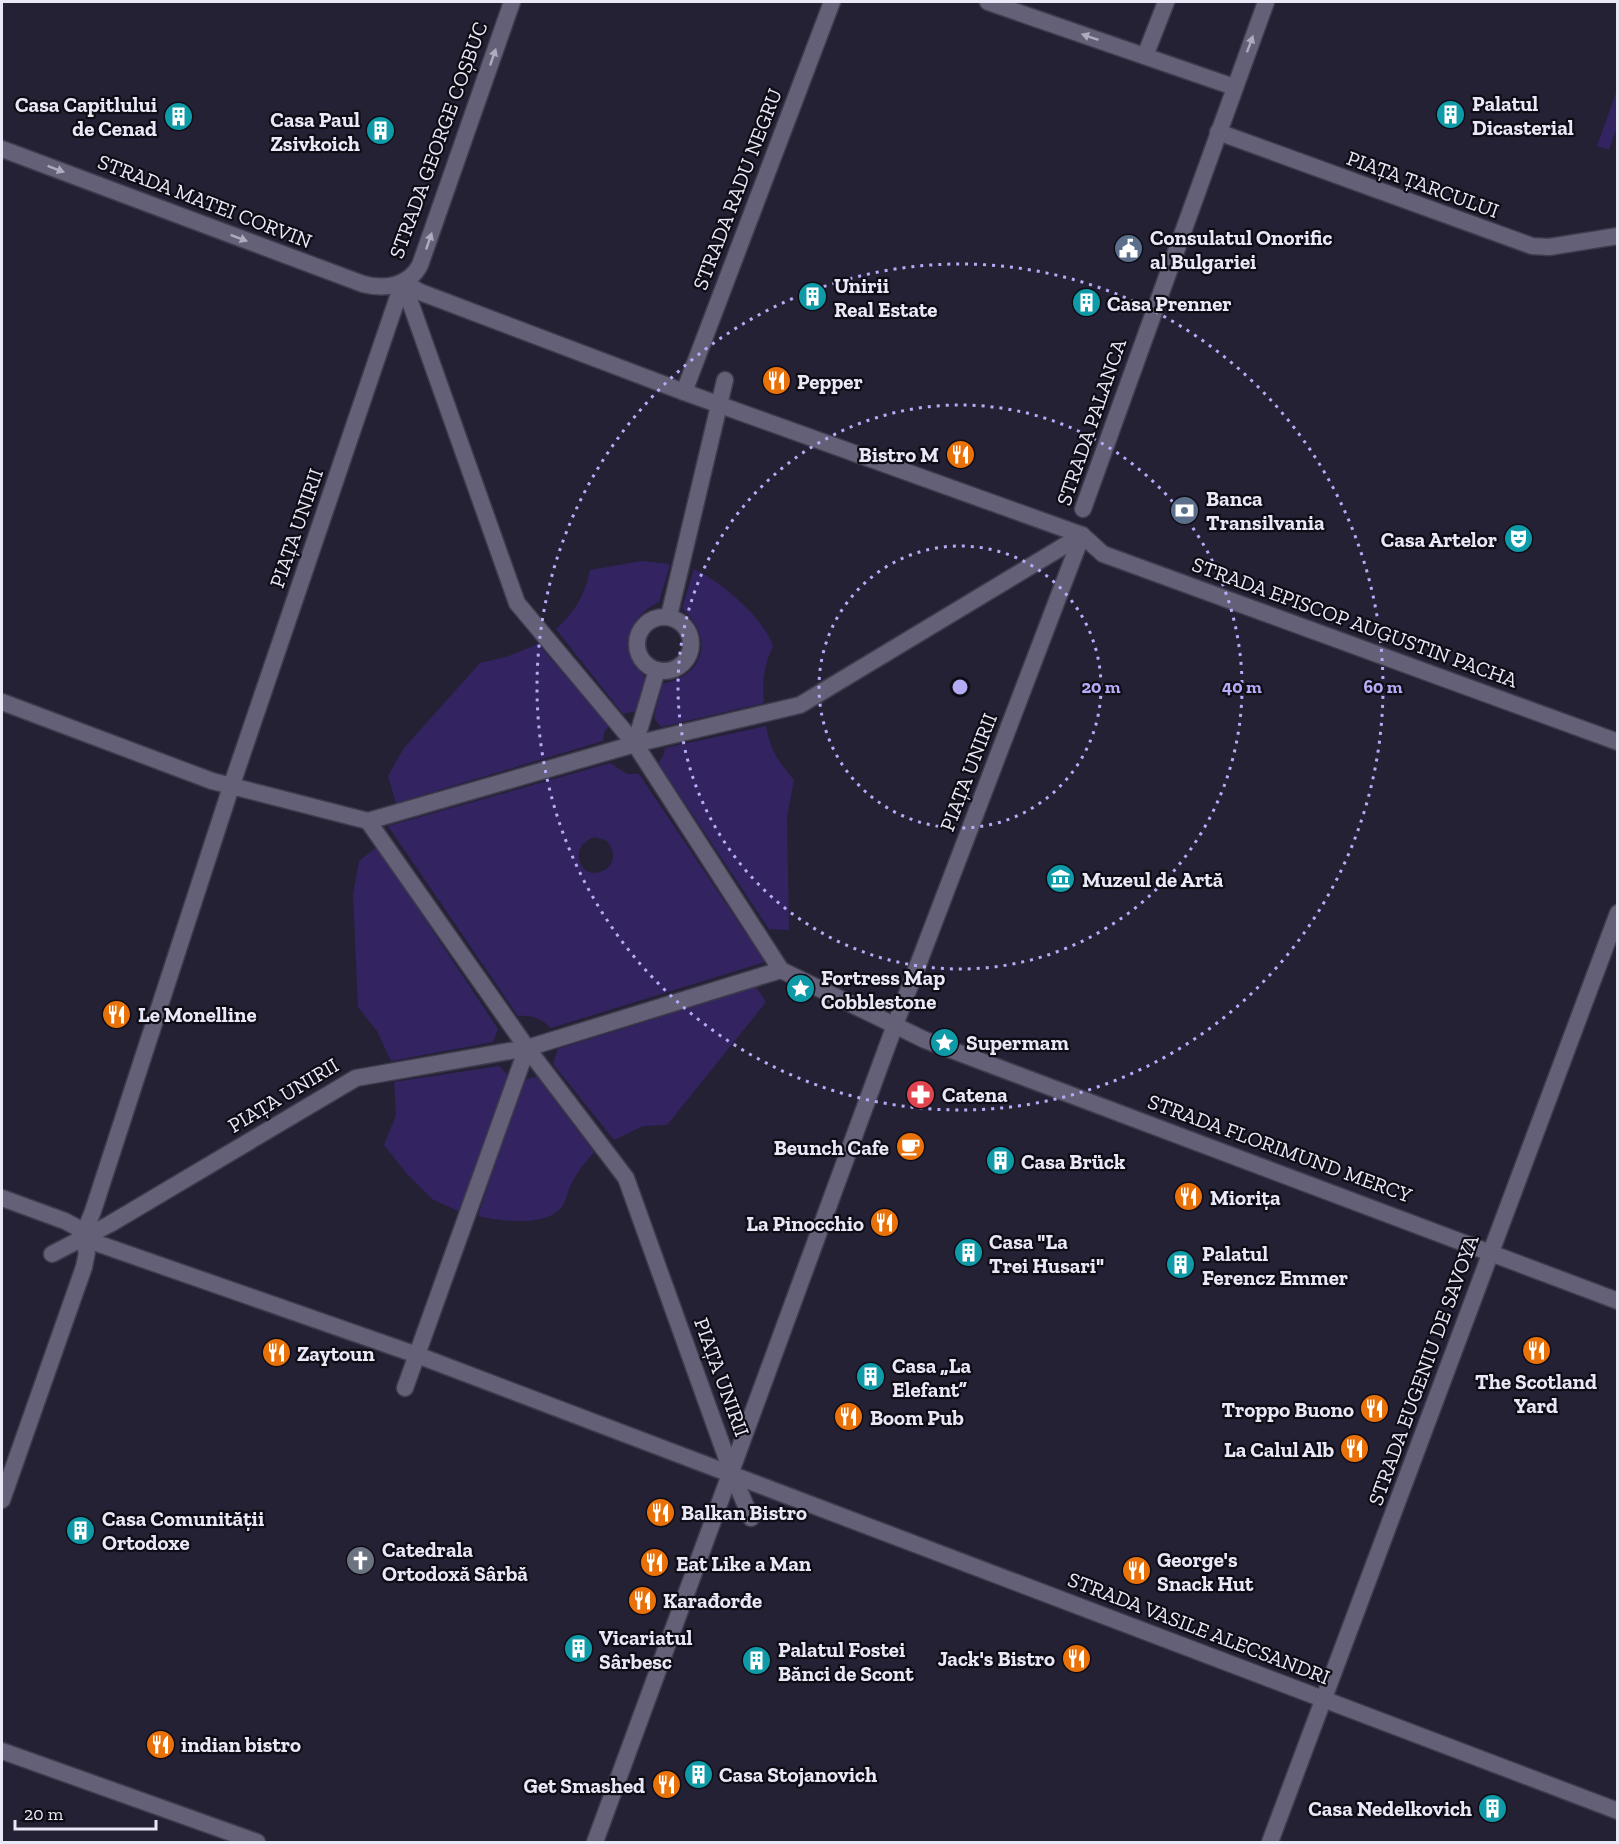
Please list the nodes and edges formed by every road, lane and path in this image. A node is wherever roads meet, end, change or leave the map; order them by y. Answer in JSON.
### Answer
{"nodes":[{"id":1,"x":512,"y":2,"type":"edge"},
{"id":2,"x":832,"y":2,"type":"edge"},
{"id":3,"x":988,"y":2,"type":"edge"},
{"id":4,"x":1166,"y":2,"type":"edge"},
{"id":5,"x":1266,"y":2,"type":"edge"},
{"id":6,"x":1145,"y":56,"type":"junction"},
{"id":7,"x":1234,"y":87,"type":"junction"},
{"id":8,"x":1218,"y":132,"type":"junction"},
{"id":9,"x":2,"y":149,"type":"edge"},
{"id":10,"x":1617,"y":236,"type":"edge"},
{"id":11,"x":399,"y":284,"type":"junction"},
{"id":12,"x":725,"y":380,"type":"dead end"},
{"id":13,"x":684,"y":393,"type":"junction"},
{"id":14,"x":719,"y":405,"type":"junction"},
{"id":15,"x":1082,"y":535,"type":"junction"},
{"id":16,"x":669,"y":616,"type":"junction"},
{"id":17,"x":657,"y":670,"type":"junction"},
{"id":18,"x":2,"y":702,"type":"edge"},
{"id":19,"x":1617,"y":742,"type":"edge"},
{"id":20,"x":635,"y":744,"type":"junction"},
{"id":21,"x":231,"y":787,"type":"junction"},
{"id":22,"x":368,"y":821,"type":"junction"},
{"id":23,"x":1617,"y":913,"type":"edge"},
{"id":24,"x":781,"y":970,"type":"junction"},
{"id":25,"x":895,"y":1025,"type":"junction"},
{"id":26,"x":527,"y":1048,"type":"junction"},
{"id":27,"x":2,"y":1198,"type":"edge"},
{"id":28,"x":82,"y":1238,"type":"junction"},
{"id":29,"x":1491,"y":1253,"type":"junction"},
{"id":30,"x":52,"y":1254,"type":"dead end"},
{"id":31,"x":1617,"y":1301,"type":"edge"},
{"id":32,"x":417,"y":1354,"type":"junction"},
{"id":33,"x":405,"y":1388,"type":"dead end"},
{"id":34,"x":732,"y":1473,"type":"junction"},
{"id":35,"x":764,"y":1485,"type":"joint"},
{"id":36,"x":2,"y":1500,"type":"edge"},
{"id":37,"x":751,"y":1518,"type":"dead end"},
{"id":38,"x":1324,"y":1700,"type":"junction"},
{"id":39,"x":2,"y":1751,"type":"edge"},
{"id":40,"x":1617,"y":1811,"type":"edge"},
{"id":41,"x":257,"y":1842,"type":"edge"},
{"id":42,"x":595,"y":1842,"type":"edge"},
{"id":43,"x":1270,"y":1842,"type":"edge"}],
"edges":[{"from":11,"to":1,"type":"street","name":"STRADA GEORGE COȘBUC","one_way":true},
{"from":2,"to":13,"type":"street","name":"STRADA RADU NEGRU"},
{"from":6,"to":3,"type":"street","one_way":true},
{"from":4,"to":6,"type":"street"},
{"from":7,"to":5,"type":"street","name":"STRADA PALANCA","one_way":true},
{"from":6,"to":7,"type":"street"},
{"from":7,"to":8,"type":"street","name":"STRADA PALANCA"},
{"from":8,"to":10,"type":"street","name":"PIAȚA ȚARCULUI"},
{"from":8,"to":15,"type":"street","name":"STRADA PALANCA"},
{"from":9,"to":11,"type":"street","name":"STRADA MATEI CORVIN","one_way":true},
{"from":11,"to":13,"type":"street"},
{"from":11,"to":20,"type":"street"},
{"from":11,"to":21,"type":"street","name":"PIAȚA UNIRII"},
{"from":12,"to":14,"type":"street"},
{"from":13,"to":14,"type":"street"},
{"from":14,"to":15,"type":"street"},
{"from":14,"to":16,"type":"street"},
{"from":15,"to":19,"type":"street","name":"STRADA EPISCOP AUGUSTIN PACHA"},
{"from":15,"to":20,"type":"street"},
{"from":15,"to":25,"type":"street","name":"PIAȚA UNIRII"},
{"from":16,"to":17,"type":"street"},
{"from":16,"to":17,"type":"street"},
{"from":17,"to":20,"type":"street"},
{"from":18,"to":21,"type":"street"},
{"from":20,"to":22,"type":"street"},
{"from":20,"to":24,"type":"street"},
{"from":21,"to":22,"type":"street"},
{"from":21,"to":28,"type":"street","name":"PIAȚA UNIRII"},
{"from":22,"to":26,"type":"street","name":"PIAȚA UNIRII"},
{"from":23,"to":29,"type":"street","name":"STRADA EUGENIU DE SAVOYA"},
{"from":24,"to":25,"type":"street"},
{"from":24,"to":26,"type":"street","name":"PIAȚA UNIRII"},
{"from":25,"to":29,"type":"street","name":"STRADA FLORIMUND MERCY"},
{"from":25,"to":34,"type":"street","name":"PIAȚA UNIRII"},
{"from":26,"to":28,"type":"street","name":"PIAȚA UNIRII"},
{"from":26,"to":32,"type":"street"},
{"from":26,"to":34,"type":"street","name":"PIAȚA UNIRII"},
{"from":27,"to":28,"type":"street"},
{"from":28,"to":30,"type":"street","name":"PIAȚA UNIRII"},
{"from":28,"to":32,"type":"street","name":"PIAȚA UNIRII"},
{"from":28,"to":36,"type":"street"},
{"from":29,"to":31,"type":"street","name":"STRADA FLORIMUND MERCY"},
{"from":29,"to":38,"type":"street","name":"STRADA EUGENIU DE SAVOYA"},
{"from":32,"to":33,"type":"street"},
{"from":32,"to":34,"type":"street","name":"PIAȚA UNIRII"},
{"from":34,"to":35,"type":"street","name":"PIAȚA UNIRII"},
{"from":34,"to":37,"type":"street","name":"PIAȚA UNIRII"},
{"from":34,"to":42,"type":"street","name":"PIAȚA UNIRII"},
{"from":35,"to":38,"type":"street","name":"STRADA VASILE ALECSANDRI"},
{"from":38,"to":40,"type":"street","name":"STRADA VASILE ALECSANDRI"},
{"from":38,"to":43,"type":"street","name":"STRADA EUGENIU DE SAVOYA"},
{"from":39,"to":41,"type":"street"}]}
